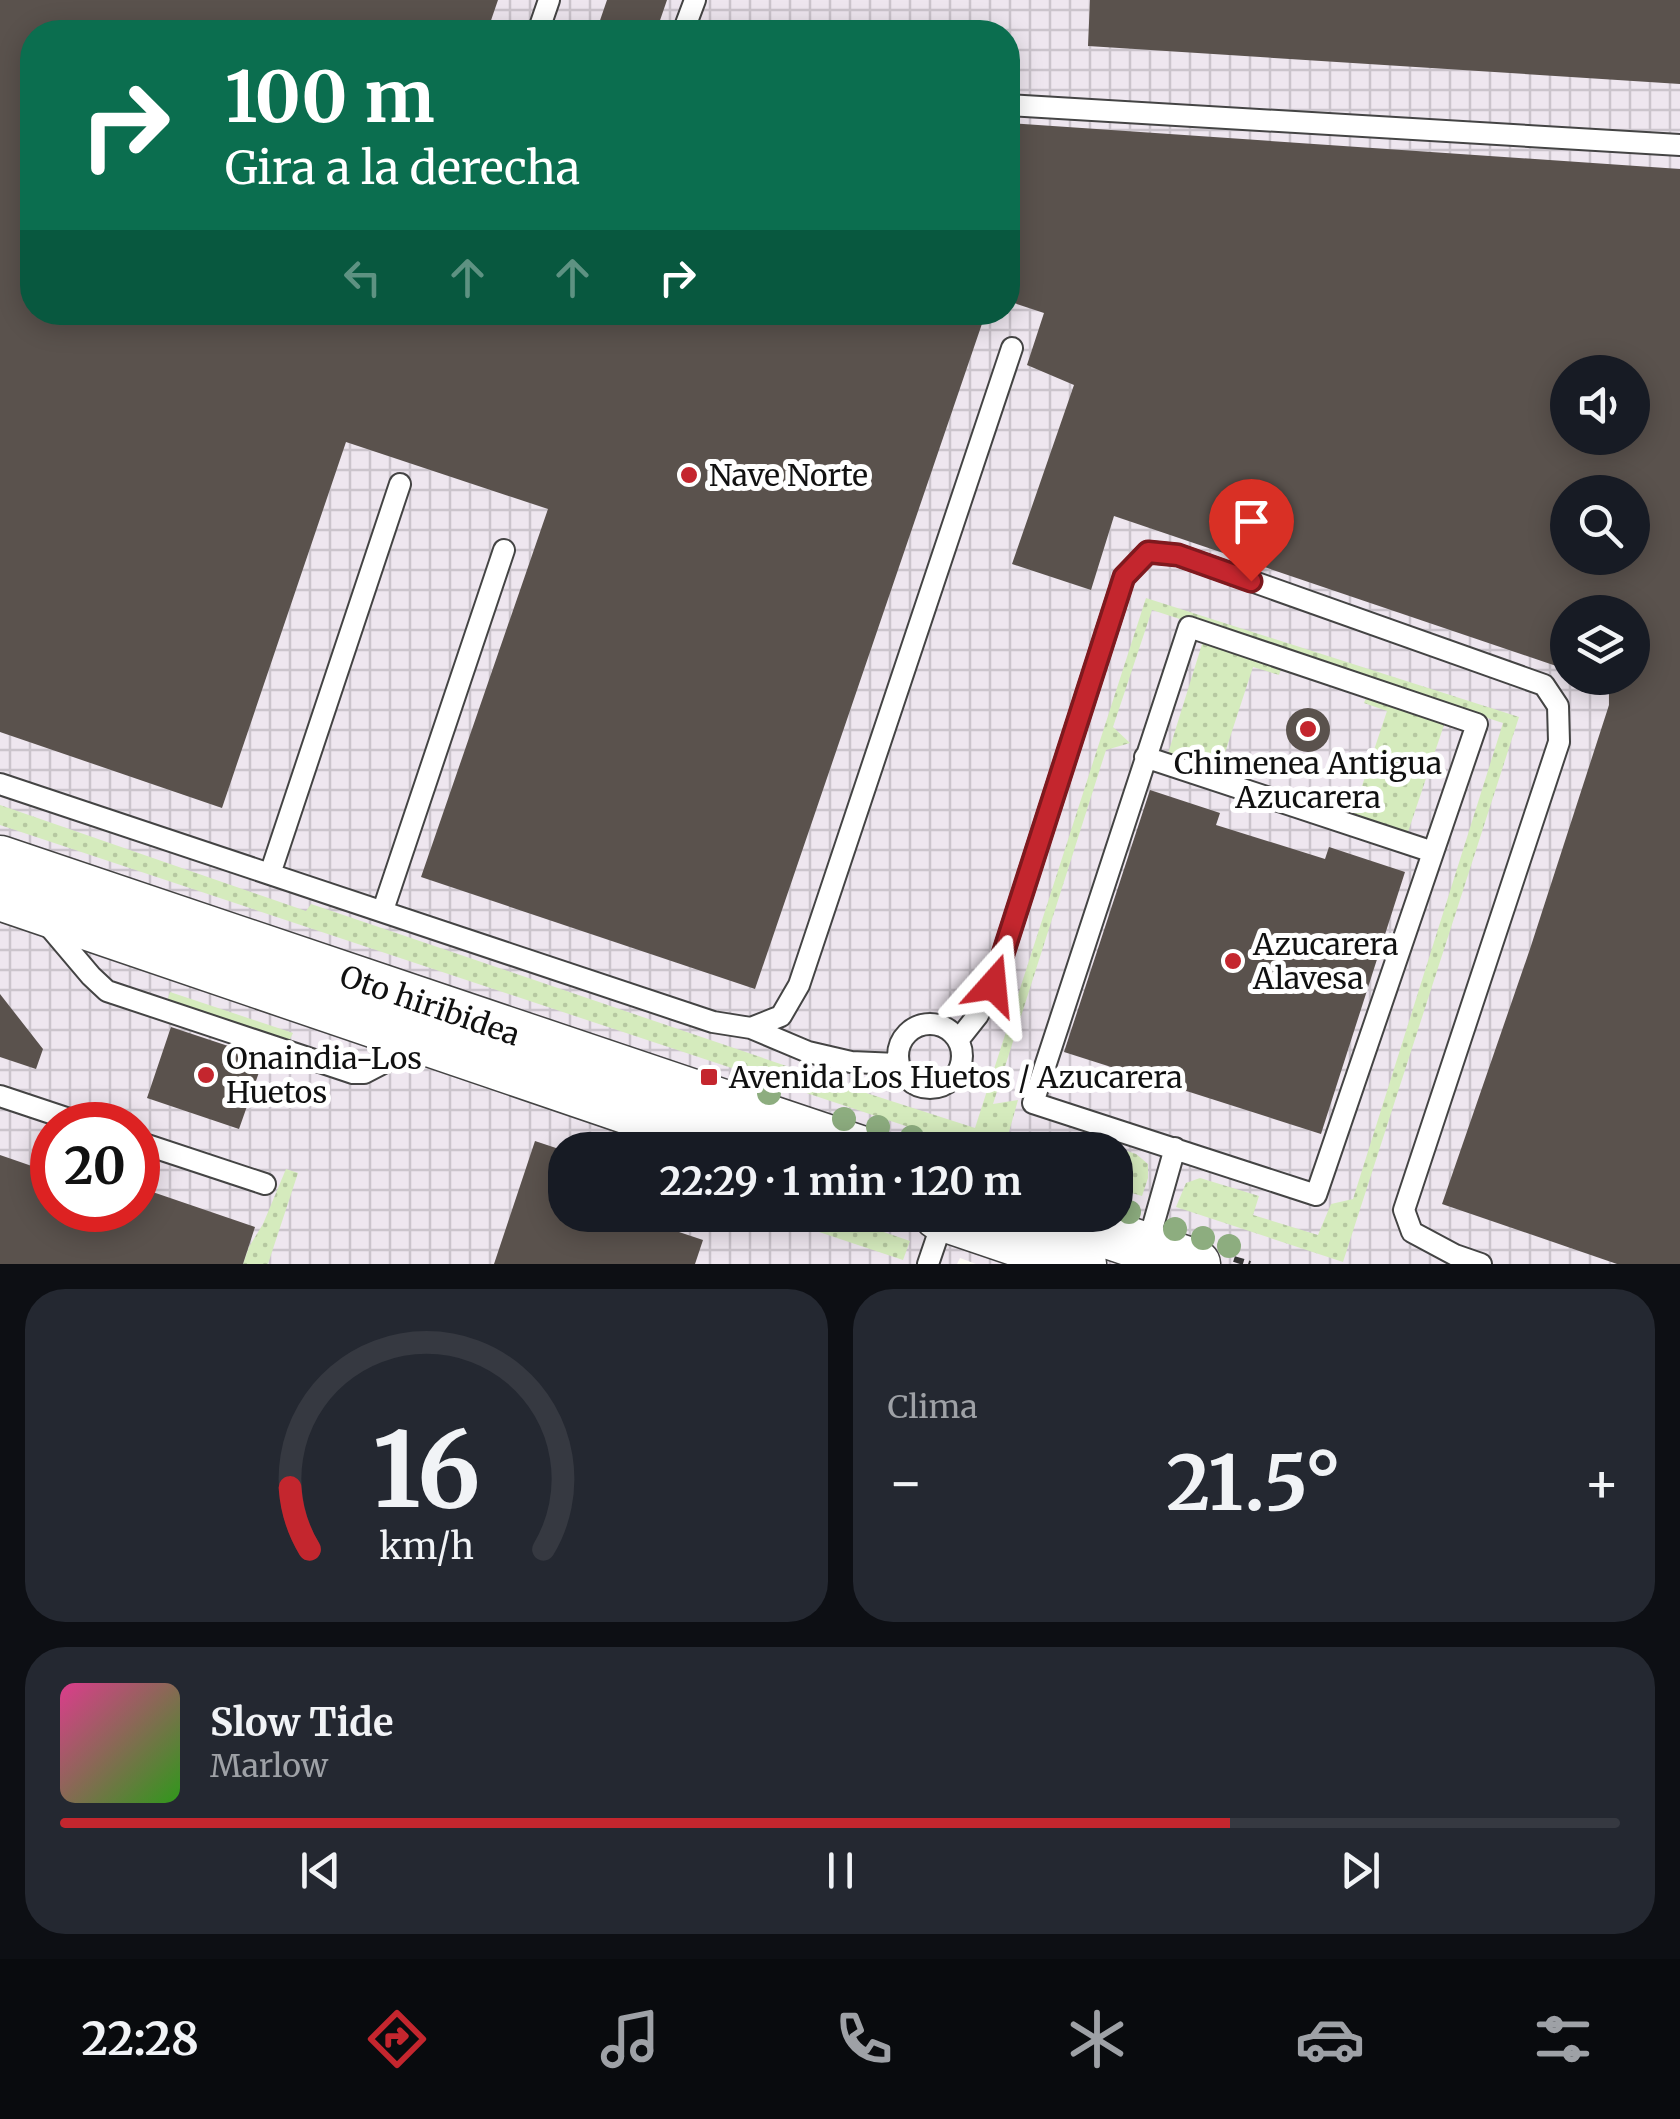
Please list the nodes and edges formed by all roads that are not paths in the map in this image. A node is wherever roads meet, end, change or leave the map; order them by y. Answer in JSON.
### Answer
{"nodes":[{"id":1,"x":1020,"y":106,"type":"edge"},
{"id":2,"x":1680,"y":144,"type":"edge"},
{"id":3,"x":1012,"y":348,"type":"dead end"},
{"id":4,"x":400,"y":484,"type":"dead end"},
{"id":5,"x":504,"y":550,"type":"dead end"},
{"id":6,"x":1145,"y":757,"type":"junction"},
{"id":7,"x":0,"y":784,"type":"edge"},
{"id":8,"x":1433,"y":852,"type":"junction"},
{"id":9,"x":0,"y":860,"type":"edge"},
{"id":10,"x":270,"y":874,"type":"junction"},
{"id":11,"x":16,"y":902,"type":"edge"},
{"id":12,"x":382,"y":910,"type":"junction"},
{"id":13,"x":751,"y":1028,"type":"junction"},
{"id":14,"x":958,"y":1039,"type":"junction"},
{"id":15,"x":898,"y":1064,"type":"junction"},
{"id":16,"x":0,"y":1096,"type":"edge"},
{"id":17,"x":30,"y":1106,"type":"edge"},
{"id":18,"x":693,"y":1132,"type":"edge"},
{"id":19,"x":807,"y":1132,"type":"edge"},
{"id":20,"x":1175,"y":1148,"type":"junction"},
{"id":21,"x":160,"y":1149,"type":"edge"},
{"id":22,"x":265,"y":1184,"type":"dead end"},
{"id":23,"x":937,"y":1232,"type":"edge"},
{"id":24,"x":988,"y":1232,"type":"edge"},
{"id":25,"x":1100,"y":1232,"type":"edge"},
{"id":26,"x":1147,"y":1248,"type":"junction"},
{"id":27,"x":928,"y":1264,"type":"edge"},
{"id":28,"x":1082,"y":1264,"type":"edge"},
{"id":29,"x":1196,"y":1264,"type":"edge"},
{"id":30,"x":1481,"y":1264,"type":"edge"}],
"edges":[{"from":1,"to":2,"type":"lane"},
{"from":3,"to":13,"type":"lane"},
{"from":4,"to":10,"type":"lane"},
{"from":5,"to":12,"type":"lane"},
{"from":6,"to":8,"type":"lane"},
{"from":6,"to":8,"type":"lane"},
{"from":6,"to":20,"type":"lane"},
{"from":7,"to":10,"type":"lane"},
{"from":8,"to":20,"type":"lane"},
{"from":9,"to":19,"type":"street","name":"Oto hiribidea"},
{"from":10,"to":12,"type":"lane"},
{"from":11,"to":18,"type":"street","name":"Oto hiribidea"},
{"from":12,"to":13,"type":"lane"},
{"from":13,"to":15,"type":"lane"},
{"from":14,"to":15,"type":"lane"},
{"from":14,"to":15,"type":"lane"},
{"from":14,"to":30,"type":"lane"},
{"from":16,"to":17,"type":"lane"},
{"from":20,"to":26,"type":"lane"},
{"from":21,"to":22,"type":"lane"},
{"from":23,"to":27,"type":"lane"},
{"from":24,"to":28,"type":"street"},
{"from":25,"to":26,"type":"street"},
{"from":26,"to":29,"type":"street"}]}
